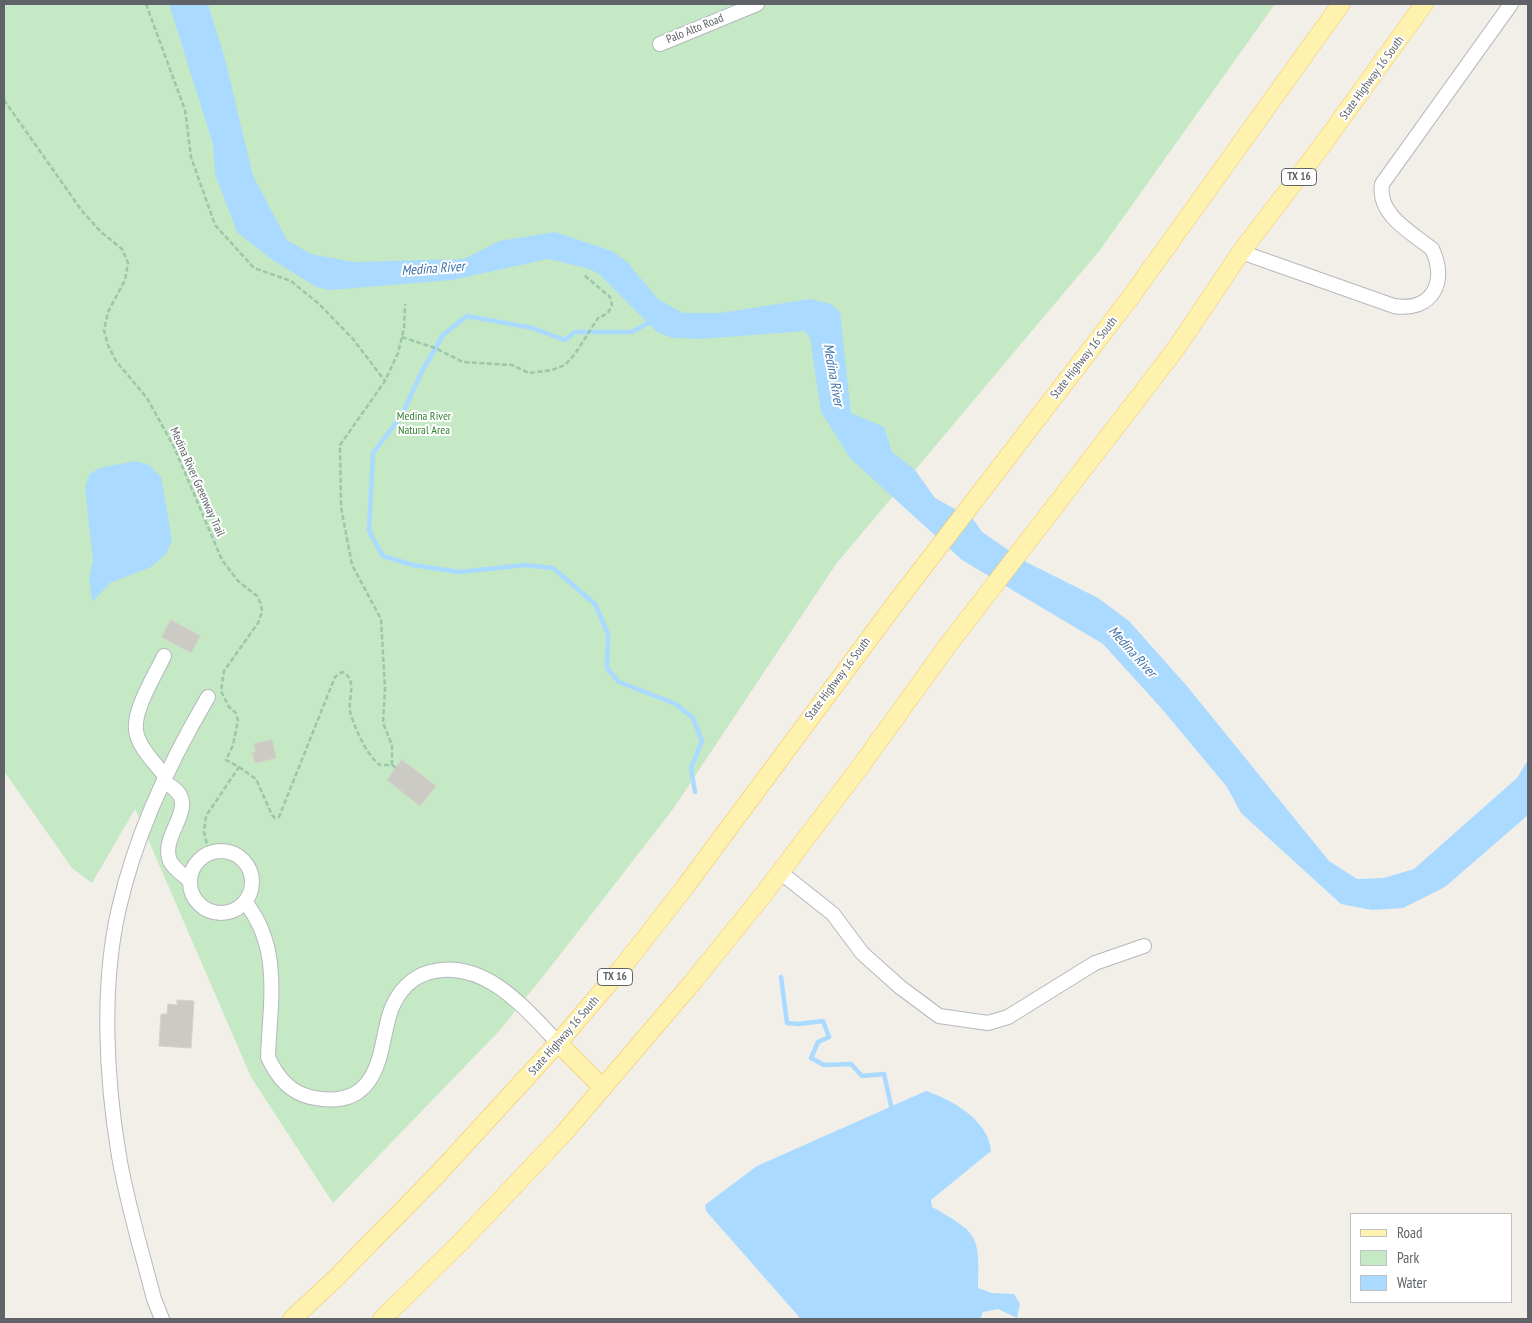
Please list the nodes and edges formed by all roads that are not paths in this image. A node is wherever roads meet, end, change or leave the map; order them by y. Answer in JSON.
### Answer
{"nodes":[{"id":1,"x":757,"y":4,"type":"edge"},
{"id":2,"x":1341,"y":4,"type":"edge"},
{"id":3,"x":1424,"y":4,"type":"edge"},
{"id":4,"x":1511,"y":4,"type":"edge"},
{"id":5,"x":660,"y":44,"type":"dead end"},
{"id":6,"x":1241,"y":252,"type":"junction"},
{"id":7,"x":164,"y":656,"type":"dead end"},
{"id":8,"x":208,"y":697,"type":"dead end"},
{"id":9,"x":164,"y":779,"type":"junction"},
{"id":10,"x":780,"y":872,"type":"junction"},
{"id":11,"x":189,"y":880,"type":"junction"},
{"id":12,"x":245,"y":902,"type":"junction"},
{"id":13,"x":1144,"y":946,"type":"dead end"},
{"id":14,"x":558,"y":1043,"type":"junction"},
{"id":15,"x":602,"y":1088,"type":"junction"},
{"id":16,"x":162,"y":1319,"type":"edge"},
{"id":17,"x":292,"y":1319,"type":"edge"},
{"id":18,"x":382,"y":1319,"type":"edge"}],
"edges":[{"from":1,"to":5,"type":"street","name":"Palo Alto Road"},
{"from":2,"to":14,"type":"main road","name":"State Highway 16 South","number":"TX 16"},
{"from":3,"to":6,"type":"main road","name":"State Highway 16 South","number":"TX 16"},
{"from":4,"to":6,"type":"street"},
{"from":6,"to":10,"type":"main road","name":"State Highway 16 South","number":"TX 16"},
{"from":7,"to":9,"type":"street"},
{"from":8,"to":9,"type":"street"},
{"from":9,"to":11,"type":"street"},
{"from":9,"to":16,"type":"street"},
{"from":10,"to":13,"type":"street"},
{"from":10,"to":15,"type":"main road","name":"State Highway 16 South","number":"TX 16"},
{"from":11,"to":12,"type":"street"},
{"from":11,"to":12,"type":"street"},
{"from":12,"to":14,"type":"street"},
{"from":14,"to":15,"type":"main road"},
{"from":14,"to":17,"type":"main road","name":"State Highway 16 South","number":"TX 16"},
{"from":15,"to":18,"type":"main road","name":"State Highway 16 South","number":"TX 16"}]}
